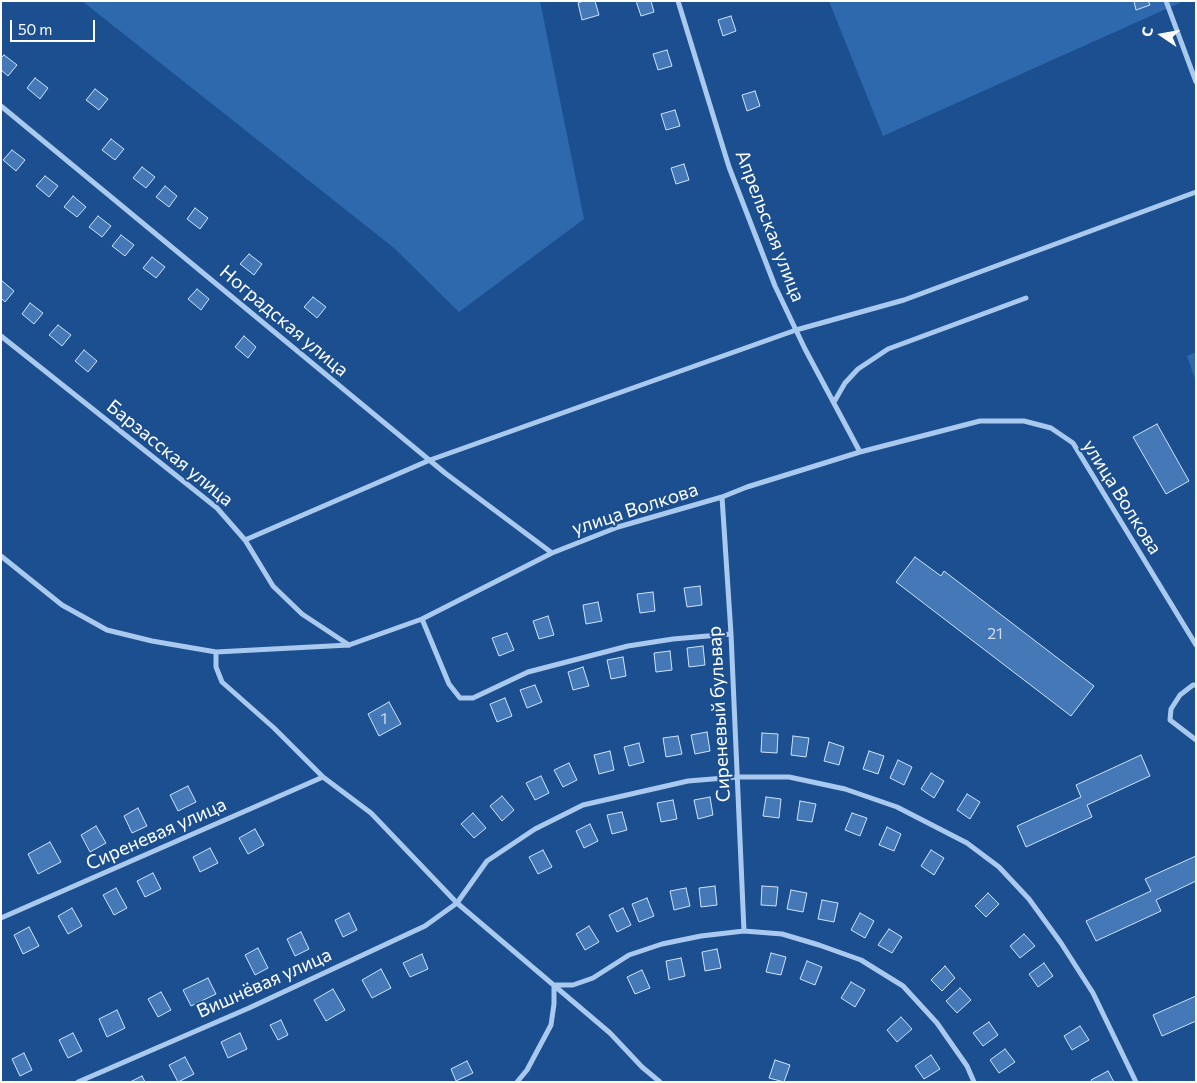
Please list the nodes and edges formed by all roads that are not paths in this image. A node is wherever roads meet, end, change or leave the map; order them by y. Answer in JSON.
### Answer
{"nodes":[{"id":1,"x":678,"y":1,"type":"edge"},
{"id":2,"x":1166,"y":1,"type":"edge"},
{"id":3,"x":1196,"y":82,"type":"edge"},
{"id":4,"x":1,"y":106,"type":"edge"},
{"id":5,"x":1196,"y":192,"type":"edge"},
{"id":6,"x":1026,"y":298,"type":"dead end"},
{"id":7,"x":796,"y":330,"type":"junction"},
{"id":8,"x":1,"y":336,"type":"edge"},
{"id":9,"x":834,"y":402,"type":"junction"},
{"id":10,"x":860,"y":452,"type":"junction"},
{"id":11,"x":430,"y":460,"type":"junction"},
{"id":12,"x":722,"y":496,"type":"junction"},
{"id":13,"x":245,"y":540,"type":"junction"},
{"id":14,"x":552,"y":553,"type":"junction"},
{"id":15,"x":1,"y":556,"type":"edge"},
{"id":16,"x":422,"y":619,"type":"junction"},
{"id":17,"x":730,"y":634,"type":"junction"},
{"id":18,"x":349,"y":645,"type":"junction"},
{"id":19,"x":1196,"y":645,"type":"edge"},
{"id":20,"x":216,"y":652,"type":"junction"},
{"id":21,"x":1196,"y":685,"type":"edge"},
{"id":22,"x":1196,"y":740,"type":"edge"},
{"id":23,"x":737,"y":777,"type":"junction"},
{"id":24,"x":323,"y":778,"type":"junction"},
{"id":25,"x":457,"y":903,"type":"junction"},
{"id":26,"x":1,"y":918,"type":"edge"},
{"id":27,"x":744,"y":931,"type":"junction"},
{"id":28,"x":554,"y":985,"type":"junction"},
{"id":29,"x":78,"y":1082,"type":"edge"},
{"id":30,"x":517,"y":1082,"type":"edge"},
{"id":31,"x":660,"y":1082,"type":"edge"},
{"id":32,"x":974,"y":1082,"type":"edge"},
{"id":33,"x":1136,"y":1082,"type":"edge"}],
"edges":[{"from":1,"to":7,"type":"street","name":"Апрельская улица"},
{"from":2,"to":3,"type":"street"},
{"from":4,"to":11,"type":"street","name":"Ноградская улица"},
{"from":5,"to":7,"type":"street"},
{"from":6,"to":9,"type":"street"},
{"from":7,"to":9,"type":"street","name":"Апрельская улица"},
{"from":7,"to":11,"type":"street"},
{"from":8,"to":13,"type":"street","name":"Барзасская улица"},
{"from":9,"to":10,"type":"street","name":"Апрельская улица"},
{"from":10,"to":12,"type":"street","name":"улица Волкова"},
{"from":10,"to":19,"type":"street","name":"улица Волкова"},
{"from":11,"to":13,"type":"street"},
{"from":11,"to":14,"type":"street","name":"Ноградская улица"},
{"from":12,"to":14,"type":"street","name":"улица Волкова"},
{"from":12,"to":17,"type":"street","name":"Сиреневый бульвар"},
{"from":13,"to":18,"type":"street","name":"Барзасская улица"},
{"from":14,"to":16,"type":"street","name":"улица Волкова"},
{"from":15,"to":20,"type":"street","name":"улица Волкова"},
{"from":16,"to":17,"type":"street"},
{"from":16,"to":18,"type":"street","name":"улица Волкова"},
{"from":17,"to":23,"type":"street","name":"Сиреневый бульвар"},
{"from":18,"to":20,"type":"street","name":"улица Волкова"},
{"from":20,"to":24,"type":"street"},
{"from":21,"to":22,"type":"street"},
{"from":23,"to":25,"type":"street","name":"Вишнёвая улица"},
{"from":23,"to":27,"type":"street","name":"Сиреневый бульвар"},
{"from":23,"to":33,"type":"street","name":"Вишнёвая улица"},
{"from":24,"to":25,"type":"street"},
{"from":24,"to":26,"type":"street","name":"Сиреневая улица"},
{"from":25,"to":28,"type":"street"},
{"from":25,"to":29,"type":"street","name":"Вишнёвая улица"},
{"from":27,"to":28,"type":"street"},
{"from":27,"to":32,"type":"street"},
{"from":28,"to":30,"type":"street"},
{"from":28,"to":31,"type":"street"}]}
